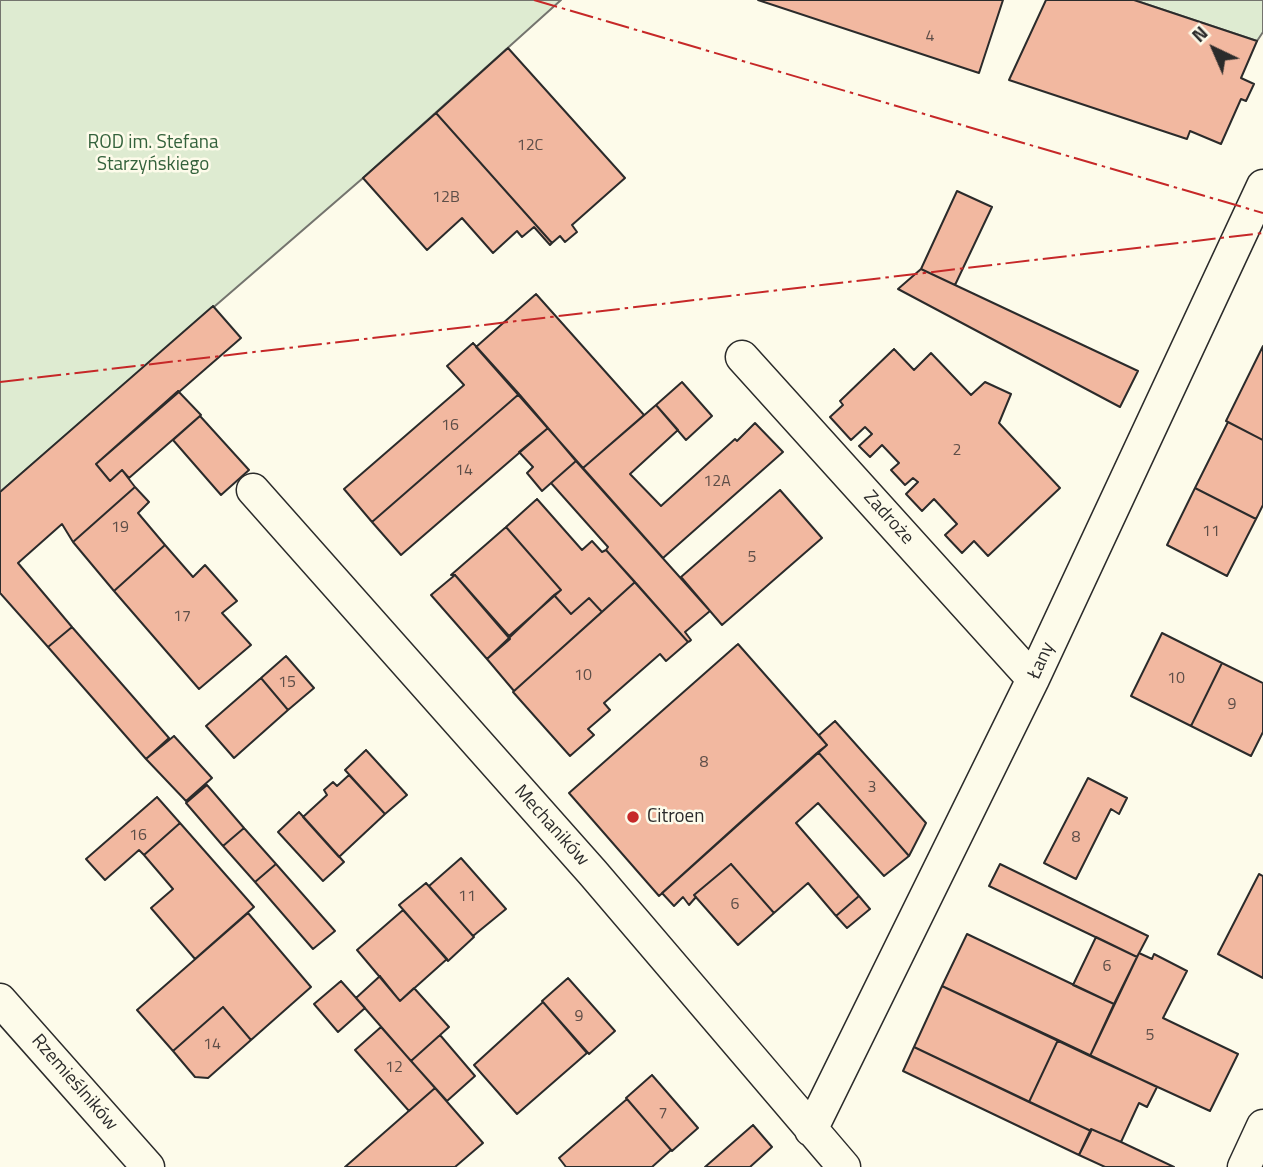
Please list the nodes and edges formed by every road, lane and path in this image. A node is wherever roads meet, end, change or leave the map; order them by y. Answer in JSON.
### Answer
{"nodes":[{"id":1,"x":1263,"y":187,"type":"edge"},
{"id":2,"x":743,"y":357,"type":"dead end"},
{"id":3,"x":253,"y":490,"type":"dead end"},
{"id":4,"x":1033,"y":679,"type":"junction"},
{"id":5,"x":0,"y":1000,"type":"edge"},
{"id":6,"x":1263,"y":1126,"type":"edge"},
{"id":7,"x":811,"y":1130,"type":"junction"},
{"id":8,"x":148,"y":1167,"type":"edge"},
{"id":9,"x":844,"y":1167,"type":"edge"},
{"id":10,"x":1244,"y":1167,"type":"edge"}],
"edges":[{"from":1,"to":4,"type":"street","name":"Łany"},
{"from":2,"to":4,"type":"street","name":"Zadroże"},
{"from":3,"to":7,"type":"street","name":"Mechaników"},
{"from":4,"to":7,"type":"street","name":"Łany"},
{"from":5,"to":8,"type":"street","name":"Rzemieślników"},
{"from":6,"to":10,"type":"street"},
{"from":7,"to":9,"type":"street","name":"Mechaników"}]}
